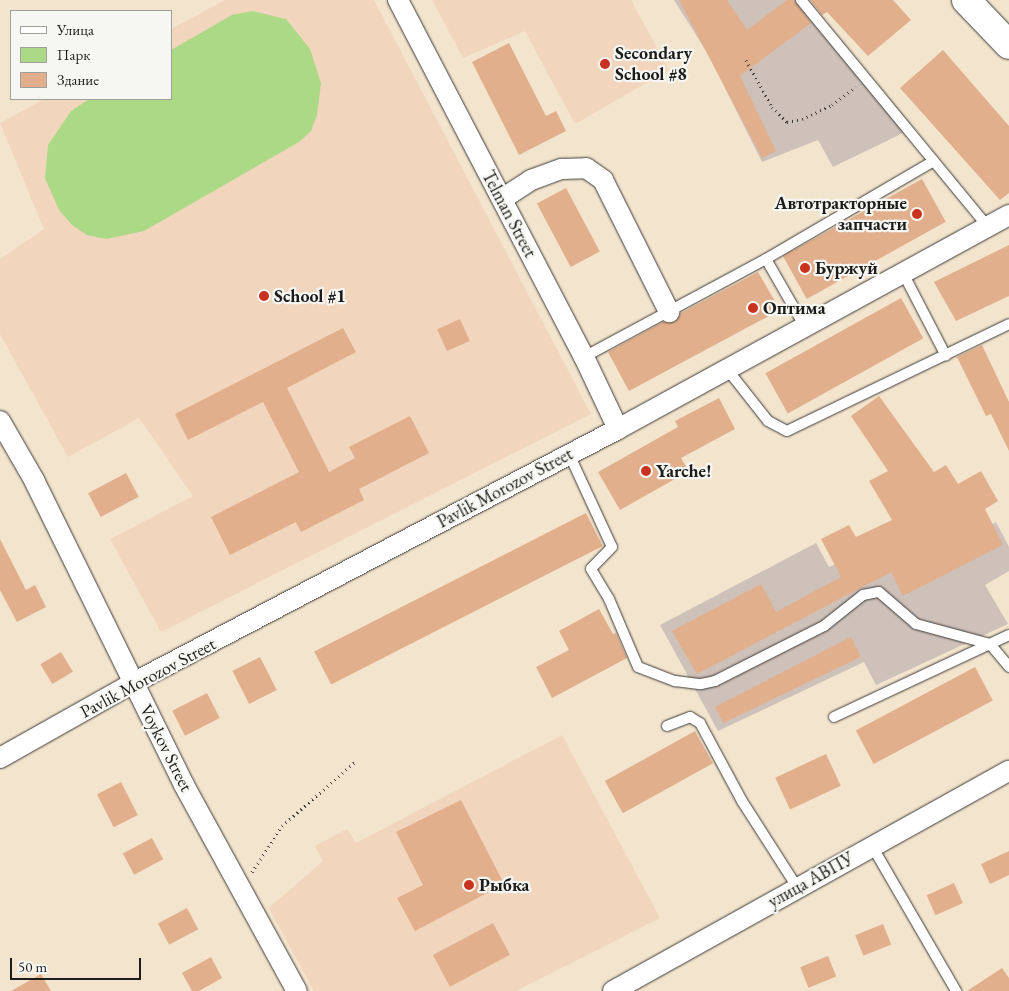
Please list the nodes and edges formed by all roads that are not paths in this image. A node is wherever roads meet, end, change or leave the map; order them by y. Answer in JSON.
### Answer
{"nodes":[{"id":1,"x":398,"y":0,"type":"edge"},
{"id":2,"x":801,"y":0,"type":"edge"},
{"id":3,"x":966,"y":0,"type":"edge"},
{"id":4,"x":1009,"y":45,"type":"edge"},
{"id":5,"x":934,"y":161,"type":"junction"},
{"id":6,"x":502,"y":199,"type":"junction"},
{"id":7,"x":1009,"y":215,"type":"edge"},
{"id":8,"x":987,"y":226,"type":"junction"},
{"id":9,"x":766,"y":259,"type":"junction"},
{"id":10,"x":903,"y":273,"type":"junction"},
{"id":11,"x":669,"y":312,"type":"junction"},
{"id":12,"x":1009,"y":324,"type":"edge"},
{"id":13,"x":804,"y":325,"type":"junction"},
{"id":14,"x":946,"y":356,"type":"junction"},
{"id":15,"x":584,"y":357,"type":"junction"},
{"id":16,"x":727,"y":369,"type":"junction"},
{"id":17,"x":0,"y":421,"type":"edge"},
{"id":18,"x":618,"y":429,"type":"junction"},
{"id":19,"x":569,"y":454,"type":"junction"},
{"id":20,"x":1009,"y":635,"type":"edge"},
{"id":21,"x":990,"y":644,"type":"junction"},
{"id":22,"x":1009,"y":666,"type":"edge"},
{"id":23,"x":134,"y":683,"type":"junction"},
{"id":24,"x":834,"y":717,"type":"dead end"},
{"id":25,"x":667,"y":726,"type":"dead end"},
{"id":26,"x":0,"y":758,"type":"edge"},
{"id":27,"x":1009,"y":771,"type":"edge"},
{"id":28,"x":872,"y":846,"type":"junction"},
{"id":29,"x":797,"y":887,"type":"junction"},
{"id":30,"x":296,"y":991,"type":"edge"},
{"id":31,"x":613,"y":991,"type":"edge"},
{"id":32,"x":956,"y":991,"type":"edge"}],
"edges":[{"from":1,"to":6,"type":"street","name":"Telman Street"},
{"from":2,"to":5,"type":"lane"},
{"from":3,"to":4,"type":"main road"},
{"from":5,"to":8,"type":"lane"},
{"from":5,"to":9,"type":"lane"},
{"from":6,"to":11,"type":"street"},
{"from":6,"to":15,"type":"street","name":"Telman Street"},
{"from":7,"to":8,"type":"street","name":"Pavlik Morozov Street"},
{"from":8,"to":10,"type":"street","name":"Pavlik Morozov Street"},
{"from":9,"to":11,"type":"lane"},
{"from":9,"to":13,"type":"lane"},
{"from":10,"to":13,"type":"street","name":"Pavlik Morozov Street"},
{"from":10,"to":14,"type":"lane"},
{"from":11,"to":15,"type":"lane"},
{"from":12,"to":14,"type":"lane"},
{"from":13,"to":16,"type":"street","name":"Pavlik Morozov Street"},
{"from":14,"to":16,"type":"lane"},
{"from":15,"to":18,"type":"street","name":"Telman Street"},
{"from":16,"to":18,"type":"street","name":"Pavlik Morozov Street"},
{"from":17,"to":23,"type":"street","name":"Voykov Street"},
{"from":18,"to":19,"type":"street","name":"Pavlik Morozov Street"},
{"from":19,"to":21,"type":"lane"},
{"from":19,"to":23,"type":"street","name":"Pavlik Morozov Street"},
{"from":20,"to":21,"type":"lane"},
{"from":21,"to":22,"type":"lane"},
{"from":21,"to":24,"type":"lane"},
{"from":23,"to":26,"type":"street","name":"Pavlik Morozov Street"},
{"from":23,"to":30,"type":"street","name":"Voykov Street"},
{"from":25,"to":29,"type":"lane"},
{"from":27,"to":28,"type":"street","name":"улица АВПУ"},
{"from":28,"to":29,"type":"street","name":"улица АВПУ"},
{"from":28,"to":32,"type":"lane"},
{"from":29,"to":31,"type":"street","name":"улица АВПУ"}]}
